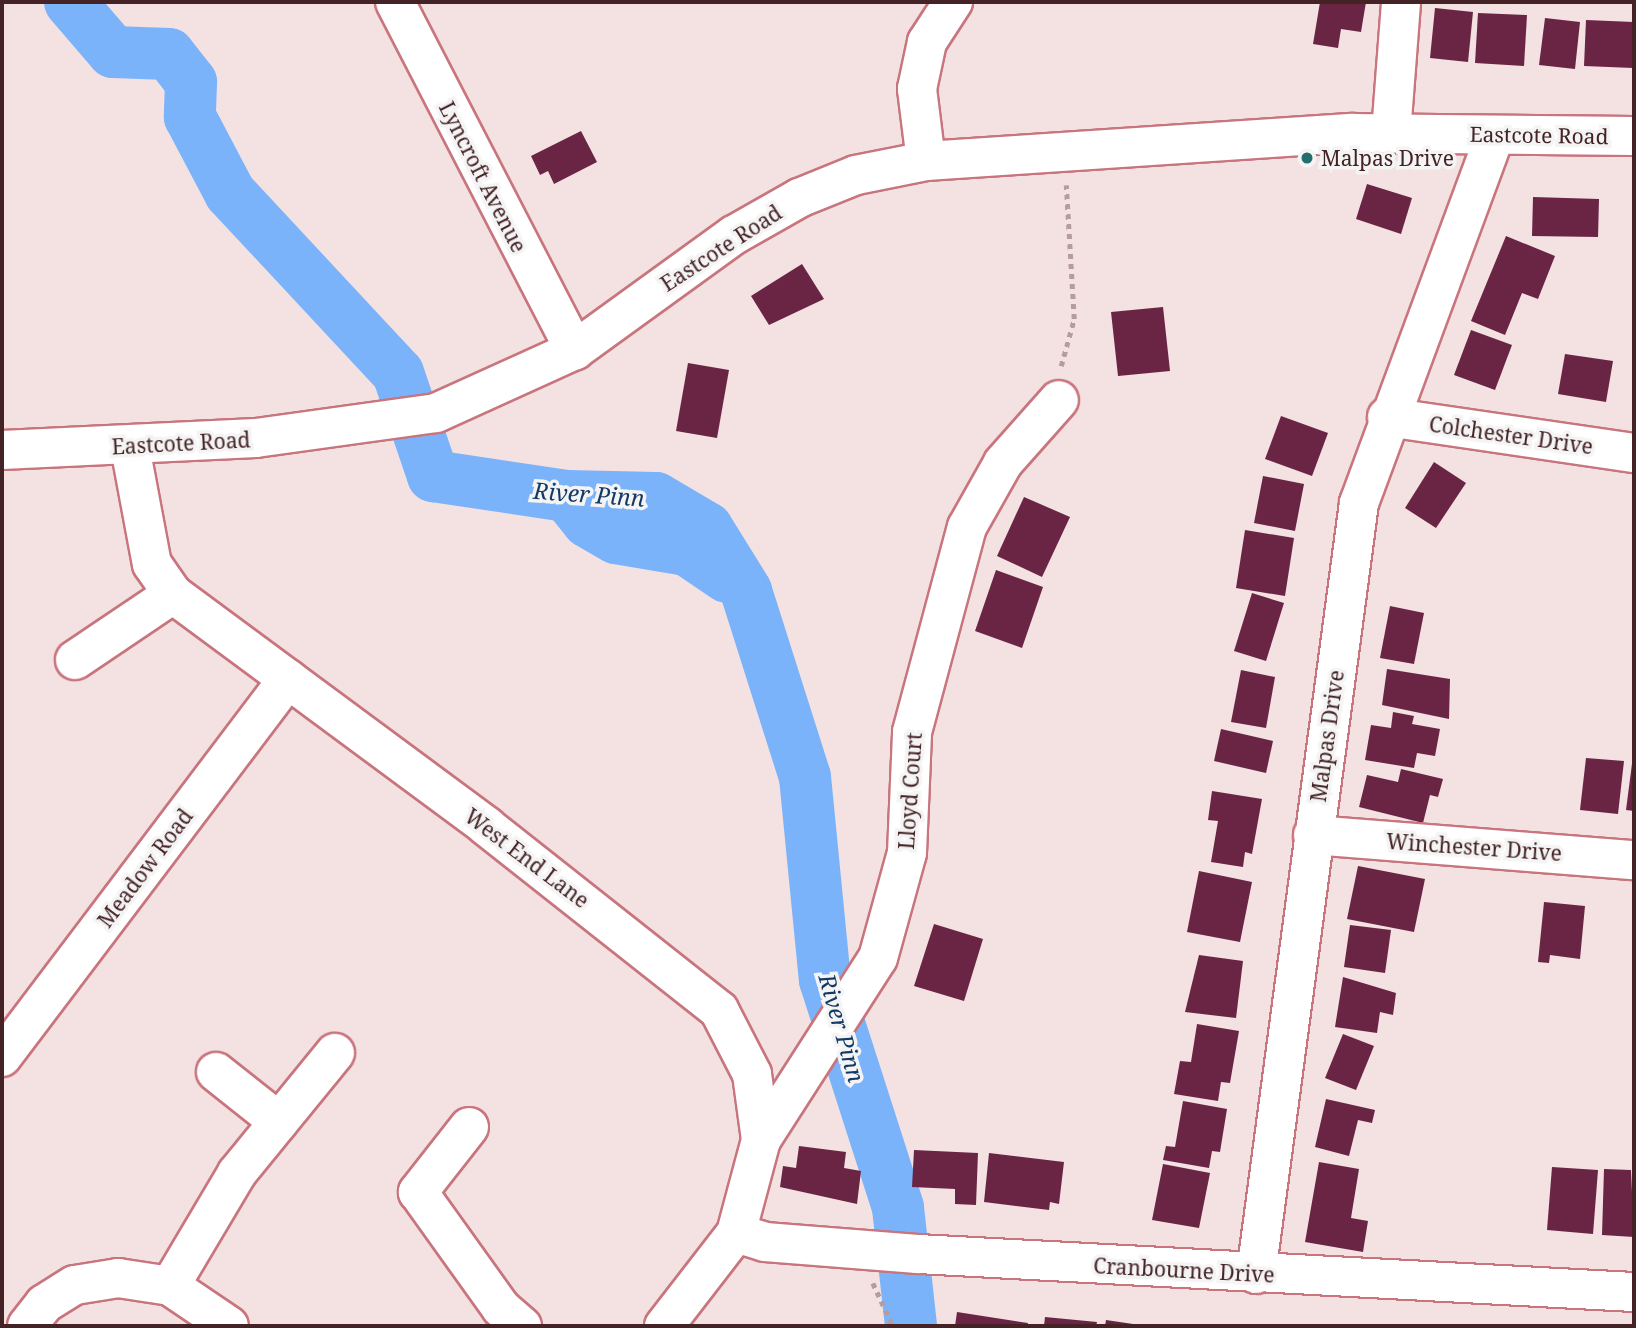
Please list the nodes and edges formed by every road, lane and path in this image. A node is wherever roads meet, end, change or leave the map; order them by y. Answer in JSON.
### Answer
{"nodes":[{"id":1,"x":395,"y":2,"type":"edge"},
{"id":2,"x":953,"y":2,"type":"edge"},
{"id":3,"x":1401,"y":2,"type":"edge"},
{"id":4,"x":1391,"y":133,"type":"junction"},
{"id":5,"x":1495,"y":135,"type":"junction"},
{"id":6,"x":1634,"y":136,"type":"edge"},
{"id":7,"x":1064,"y":149,"type":"junction"},
{"id":8,"x":926,"y":161,"type":"junction"},
{"id":9,"x":575,"y":350,"type":"junction"},
{"id":10,"x":1059,"y":400,"type":"joint"},
{"id":11,"x":1387,"y":417,"type":"junction"},
{"id":12,"x":130,"y":447,"type":"junction"},
{"id":13,"x":2,"y":450,"type":"edge"},
{"id":14,"x":1634,"y":453,"type":"edge"},
{"id":15,"x":173,"y":594,"type":"junction"},
{"id":16,"x":75,"y":660,"type":"dead end"},
{"id":17,"x":288,"y":679,"type":"junction"},
{"id":18,"x":1314,"y":835,"type":"junction"},
{"id":19,"x":1634,"y":860,"type":"edge"},
{"id":20,"x":335,"y":1053,"type":"dead end"},
{"id":21,"x":2,"y":1057,"type":"edge"},
{"id":22,"x":216,"y":1072,"type":"dead end"},
{"id":23,"x":279,"y":1122,"type":"junction"},
{"id":24,"x":469,"y":1127,"type":"dead end"},
{"id":25,"x":761,"y":1140,"type":"junction"},
{"id":26,"x":736,"y":1233,"type":"junction"},
{"id":27,"x":876,"y":1251,"type":"junction"},
{"id":28,"x":1256,"y":1274,"type":"junction"},
{"id":29,"x":170,"y":1286,"type":"junction"},
{"id":30,"x":1634,"y":1292,"type":"edge"},
{"id":31,"x":27,"y":1326,"type":"edge"},
{"id":32,"x":229,"y":1326,"type":"edge"},
{"id":33,"x":522,"y":1326,"type":"edge"},
{"id":34,"x":664,"y":1326,"type":"edge"},
{"id":35,"x":892,"y":1326,"type":"edge"}],
"edges":[{"from":1,"to":9,"type":"street","name":"Lyncroft Avenue"},
{"from":2,"to":8,"type":"street"},
{"from":3,"to":4,"type":"street"},
{"from":4,"to":5,"type":"street","name":"Eastcote Road"},
{"from":4,"to":7,"type":"street","name":"Eastcote Road"},
{"from":5,"to":6,"type":"street","name":"Eastcote Road"},
{"from":5,"to":11,"type":"street","name":"Malpas Drive"},
{"from":7,"to":8,"type":"street","name":"Eastcote Road"},
{"from":7,"to":10,"type":"path"},
{"from":8,"to":9,"type":"street","name":"Eastcote Road"},
{"from":9,"to":12,"type":"street","name":"Eastcote Road"},
{"from":10,"to":25,"type":"street","name":"Lloyd Court"},
{"from":11,"to":14,"type":"street","name":"Colchester Drive"},
{"from":11,"to":18,"type":"street","name":"Malpas Drive"},
{"from":12,"to":13,"type":"street","name":"Eastcote Road"},
{"from":12,"to":15,"type":"street","name":"West End Lane"},
{"from":15,"to":16,"type":"street"},
{"from":15,"to":17,"type":"street","name":"West End Lane"},
{"from":17,"to":21,"type":"street","name":"Meadow Road"},
{"from":17,"to":25,"type":"street","name":"West End Lane"},
{"from":18,"to":19,"type":"street","name":"Winchester Drive"},
{"from":18,"to":28,"type":"street","name":"Malpas Drive"},
{"from":20,"to":23,"type":"street"},
{"from":22,"to":23,"type":"street"},
{"from":23,"to":29,"type":"street"},
{"from":24,"to":33,"type":"street"},
{"from":25,"to":26,"type":"street","name":"West End Lane"},
{"from":26,"to":27,"type":"street","name":"Cranbourne Drive"},
{"from":26,"to":34,"type":"street","name":"West End Lane"},
{"from":27,"to":28,"type":"street","name":"Cranbourne Drive"},
{"from":27,"to":35,"type":"path"},
{"from":28,"to":30,"type":"street","name":"Cranbourne Drive"},
{"from":29,"to":31,"type":"street"},
{"from":29,"to":32,"type":"street"}]}
